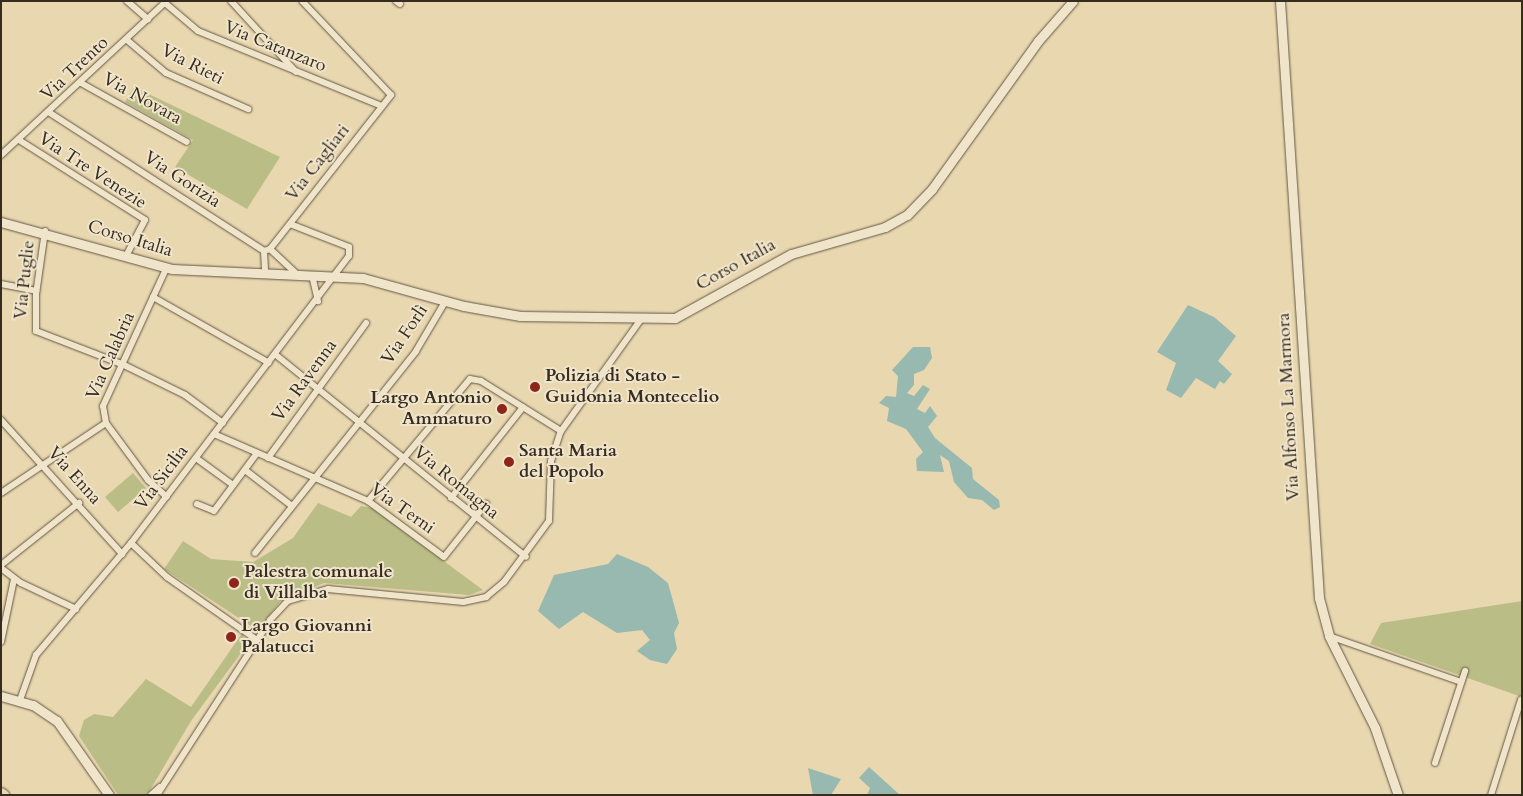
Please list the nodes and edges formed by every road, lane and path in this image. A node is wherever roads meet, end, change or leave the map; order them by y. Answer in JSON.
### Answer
{"nodes":[{"id":1,"x":127,"y":1,"type":"edge"},
{"id":2,"x":230,"y":1,"type":"edge"},
{"id":3,"x":302,"y":1,"type":"edge"},
{"id":4,"x":1073,"y":1,"type":"edge"},
{"id":5,"x":1280,"y":1,"type":"edge"},
{"id":6,"x":166,"y":2,"type":"edge"},
{"id":7,"x":148,"y":19,"type":"junction"},
{"id":8,"x":127,"y":40,"type":"junction"},
{"id":9,"x":298,"y":74,"type":"junction"},
{"id":10,"x":81,"y":83,"type":"junction"},
{"id":11,"x":382,"y":106,"type":"junction"},
{"id":12,"x":248,"y":109,"type":"dead end"},
{"id":13,"x":50,"y":113,"type":"junction"},
{"id":14,"x":19,"y":140,"type":"junction"},
{"id":15,"x":187,"y":142,"type":"dead end"},
{"id":16,"x":1,"y":156,"type":"edge"},
{"id":17,"x":1,"y":222,"type":"edge"},
{"id":18,"x":290,"y":224,"type":"junction"},
{"id":19,"x":45,"y":231,"type":"junction"},
{"id":20,"x":267,"y":250,"type":"junction"},
{"id":21,"x":126,"y":256,"type":"junction"},
{"id":22,"x":166,"y":269,"type":"junction"},
{"id":23,"x":265,"y":271,"type":"junction"},
{"id":24,"x":295,"y":272,"type":"junction"},
{"id":25,"x":311,"y":274,"type":"junction"},
{"id":26,"x":337,"y":276,"type":"junction"},
{"id":27,"x":1,"y":284,"type":"edge"},
{"id":28,"x":36,"y":291,"type":"junction"},
{"id":29,"x":153,"y":297,"type":"junction"},
{"id":30,"x":318,"y":302,"type":"junction"},
{"id":31,"x":445,"y":302,"type":"junction"},
{"id":32,"x":642,"y":318,"type":"junction"},
{"id":33,"x":366,"y":323,"type":"dead end"},
{"id":34,"x":276,"y":355,"type":"junction"},
{"id":35,"x":269,"y":363,"type":"junction"},
{"id":36,"x":124,"y":364,"type":"junction"},
{"id":37,"x":318,"y":389,"type":"junction"},
{"id":38,"x":523,"y":407,"type":"junction"},
{"id":39,"x":1,"y":420,"type":"edge"},
{"id":40,"x":223,"y":422,"type":"junction"},
{"id":41,"x":358,"y":422,"type":"junction"},
{"id":42,"x":106,"y":423,"type":"junction"},
{"id":43,"x":561,"y":431,"type":"junction"},
{"id":44,"x":214,"y":434,"type":"junction"},
{"id":45,"x":257,"y":453,"type":"junction"},
{"id":46,"x":196,"y":458,"type":"junction"},
{"id":47,"x":268,"y":458,"type":"junction"},
{"id":48,"x":402,"y":458,"type":"junction"},
{"id":49,"x":43,"y":463,"type":"junction"},
{"id":50,"x":245,"y":470,"type":"junction"},
{"id":51,"x":313,"y":479,"type":"junction"},
{"id":52,"x":233,"y":485,"type":"junction"},
{"id":53,"x":1,"y":493,"type":"edge"},
{"id":54,"x":167,"y":497,"type":"junction"},
{"id":55,"x":451,"y":498,"type":"junction"},
{"id":56,"x":368,"y":501,"type":"junction"},
{"id":57,"x":79,"y":503,"type":"junction"},
{"id":58,"x":197,"y":504,"type":"dead end"},
{"id":59,"x":486,"y":504,"type":"dead end"},
{"id":60,"x":292,"y":506,"type":"junction"},
{"id":61,"x":475,"y":517,"type":"junction"},
{"id":62,"x":131,"y":543,"type":"junction"},
{"id":63,"x":122,"y":554,"type":"junction"},
{"id":64,"x":255,"y":554,"type":"dead end"},
{"id":65,"x":526,"y":557,"type":"junction"},
{"id":66,"x":1,"y":566,"type":"edge"},
{"id":67,"x":14,"y":579,"type":"junction"},
{"id":68,"x":76,"y":608,"type":"junction"},
{"id":69,"x":1329,"y":636,"type":"junction"},
{"id":70,"x":257,"y":640,"type":"junction"},
{"id":71,"x":1,"y":642,"type":"edge"},
{"id":72,"x":1465,"y":671,"type":"dead end"},
{"id":73,"x":1461,"y":682,"type":"junction"},
{"id":74,"x":1,"y":696,"type":"edge"},
{"id":75,"x":20,"y":700,"type":"junction"},
{"id":76,"x":1521,"y":700,"type":"edge"},
{"id":77,"x":1435,"y":763,"type":"dead end"},
{"id":78,"x":161,"y":786,"type":"junction"},
{"id":79,"x":109,"y":795,"type":"edge"},
{"id":80,"x":151,"y":795,"type":"edge"},
{"id":81,"x":158,"y":795,"type":"edge"},
{"id":82,"x":1398,"y":795,"type":"edge"},
{"id":83,"x":1491,"y":795,"type":"edge"}],
"edges":[{"from":1,"to":7,"type":"street"},
{"from":2,"to":9,"type":"street"},
{"from":3,"to":11,"type":"street","name":"Via Cagliari"},
{"from":4,"to":32,"type":"street","name":"Corso Italia"},
{"from":5,"to":69,"type":"street","name":"Via Alfonso La Marmora"},
{"from":6,"to":7,"type":"street","name":"Via Trento"},
{"from":6,"to":9,"type":"street","name":"Via Catanzaro"},
{"from":7,"to":8,"type":"street","name":"Via Trento"},
{"from":8,"to":10,"type":"street","name":"Via Trento"},
{"from":8,"to":12,"type":"street","name":"Via Rieti"},
{"from":9,"to":11,"type":"street","name":"Via Catanzaro"},
{"from":10,"to":13,"type":"street","name":"Via Trento"},
{"from":10,"to":15,"type":"street","name":"Via Novara"},
{"from":11,"to":18,"type":"street","name":"Via Cagliari"},
{"from":13,"to":14,"type":"street","name":"Via Trento"},
{"from":13,"to":20,"type":"street","name":"Via Gorizia"},
{"from":14,"to":16,"type":"street","name":"Via Trento"},
{"from":14,"to":21,"type":"street","name":"Via Tre Venezie"},
{"from":17,"to":19,"type":"street","name":"Corso Italia"},
{"from":18,"to":20,"type":"street","name":"Via Cagliari"},
{"from":18,"to":26,"type":"street","name":"Via Sicilia"},
{"from":19,"to":21,"type":"street","name":"Corso Italia"},
{"from":19,"to":28,"type":"street","name":"Via Puglie"},
{"from":20,"to":23,"type":"street"},
{"from":20,"to":24,"type":"street","name":"Via Gorizia"},
{"from":21,"to":22,"type":"street","name":"Corso Italia"},
{"from":22,"to":23,"type":"street","name":"Corso Italia"},
{"from":22,"to":29,"type":"street","name":"Via Calabria"},
{"from":23,"to":24,"type":"street","name":"Corso Italia"},
{"from":24,"to":25,"type":"street","name":"Corso Italia"},
{"from":25,"to":26,"type":"street","name":"Corso Italia"},
{"from":25,"to":30,"type":"street"},
{"from":26,"to":30,"type":"street","name":"Via Sicilia"},
{"from":26,"to":31,"type":"street","name":"Corso Italia"},
{"from":27,"to":28,"type":"street"},
{"from":28,"to":36,"type":"street","name":"Via Puglie"},
{"from":29,"to":35,"type":"street"},
{"from":29,"to":36,"type":"street","name":"Via Calabria"},
{"from":30,"to":34,"type":"street","name":"Via Sicilia"},
{"from":31,"to":32,"type":"street","name":"Corso Italia"},
{"from":31,"to":41,"type":"street","name":"Via Forlì"},
{"from":32,"to":43,"type":"street"},
{"from":33,"to":37,"type":"street","name":"Via Ravenna"},
{"from":34,"to":35,"type":"street","name":"Via Sicilia"},
{"from":34,"to":37,"type":"street","name":"Via Romagna"},
{"from":35,"to":40,"type":"street","name":"Via Sicilia"},
{"from":36,"to":40,"type":"street"},
{"from":36,"to":42,"type":"street","name":"Via Calabria"},
{"from":37,"to":41,"type":"street","name":"Via Romagna"},
{"from":37,"to":47,"type":"street","name":"Via Ravenna"},
{"from":38,"to":43,"type":"street"},
{"from":38,"to":48,"type":"street"},
{"from":38,"to":55,"type":"street"},
{"from":39,"to":49,"type":"street","name":"Via Enna"},
{"from":40,"to":44,"type":"street","name":"Via Sicilia"},
{"from":41,"to":48,"type":"street","name":"Via Romagna"},
{"from":41,"to":51,"type":"street","name":"Via Forlì"},
{"from":42,"to":49,"type":"street","name":"Via Calabria"},
{"from":42,"to":54,"type":"street"},
{"from":43,"to":65,"type":"street"},
{"from":44,"to":45,"type":"street","name":"Via Terni"},
{"from":44,"to":46,"type":"street","name":"Via Sicilia"},
{"from":45,"to":47,"type":"street","name":"Via Terni"},
{"from":45,"to":50,"type":"street"},
{"from":46,"to":52,"type":"street"},
{"from":46,"to":54,"type":"street","name":"Via Sicilia"},
{"from":47,"to":51,"type":"street","name":"Via Terni"},
{"from":48,"to":55,"type":"street","name":"Via Romagna"},
{"from":48,"to":56,"type":"street"},
{"from":49,"to":53,"type":"street","name":"Via Calabria"},
{"from":49,"to":57,"type":"street","name":"Via Enna"},
{"from":50,"to":52,"type":"street"},
{"from":50,"to":60,"type":"street"},
{"from":51,"to":56,"type":"street","name":"Via Terni"},
{"from":51,"to":60,"type":"street","name":"Via Forlì"},
{"from":52,"to":58,"type":"street"},
{"from":54,"to":62,"type":"street","name":"Via Sicilia"},
{"from":55,"to":61,"type":"street","name":"Via Romagna"},
{"from":56,"to":61,"type":"street","name":"Via Terni"},
{"from":57,"to":63,"type":"street","name":"Via Enna"},
{"from":57,"to":66,"type":"street"},
{"from":59,"to":61,"type":"street"},
{"from":60,"to":64,"type":"street","name":"Via Forlì"},
{"from":61,"to":65,"type":"street","name":"Via Romagna"},
{"from":62,"to":63,"type":"street","name":"Via Sicilia"},
{"from":62,"to":70,"type":"street"},
{"from":63,"to":68,"type":"street","name":"Via Sicilia"},
{"from":65,"to":70,"type":"street"},
{"from":66,"to":67,"type":"street"},
{"from":67,"to":68,"type":"street"},
{"from":67,"to":71,"type":"street"},
{"from":68,"to":75,"type":"street","name":"Via Sicilia"},
{"from":69,"to":73,"type":"street"},
{"from":69,"to":82,"type":"street","name":"Via Alfonso La Marmora"},
{"from":70,"to":78,"type":"street"},
{"from":72,"to":73,"type":"street"},
{"from":73,"to":77,"type":"street"},
{"from":74,"to":75,"type":"street"},
{"from":75,"to":79,"type":"street"},
{"from":76,"to":83,"type":"street"},
{"from":78,"to":80,"type":"street"},
{"from":78,"to":81,"type":"street"}]}
